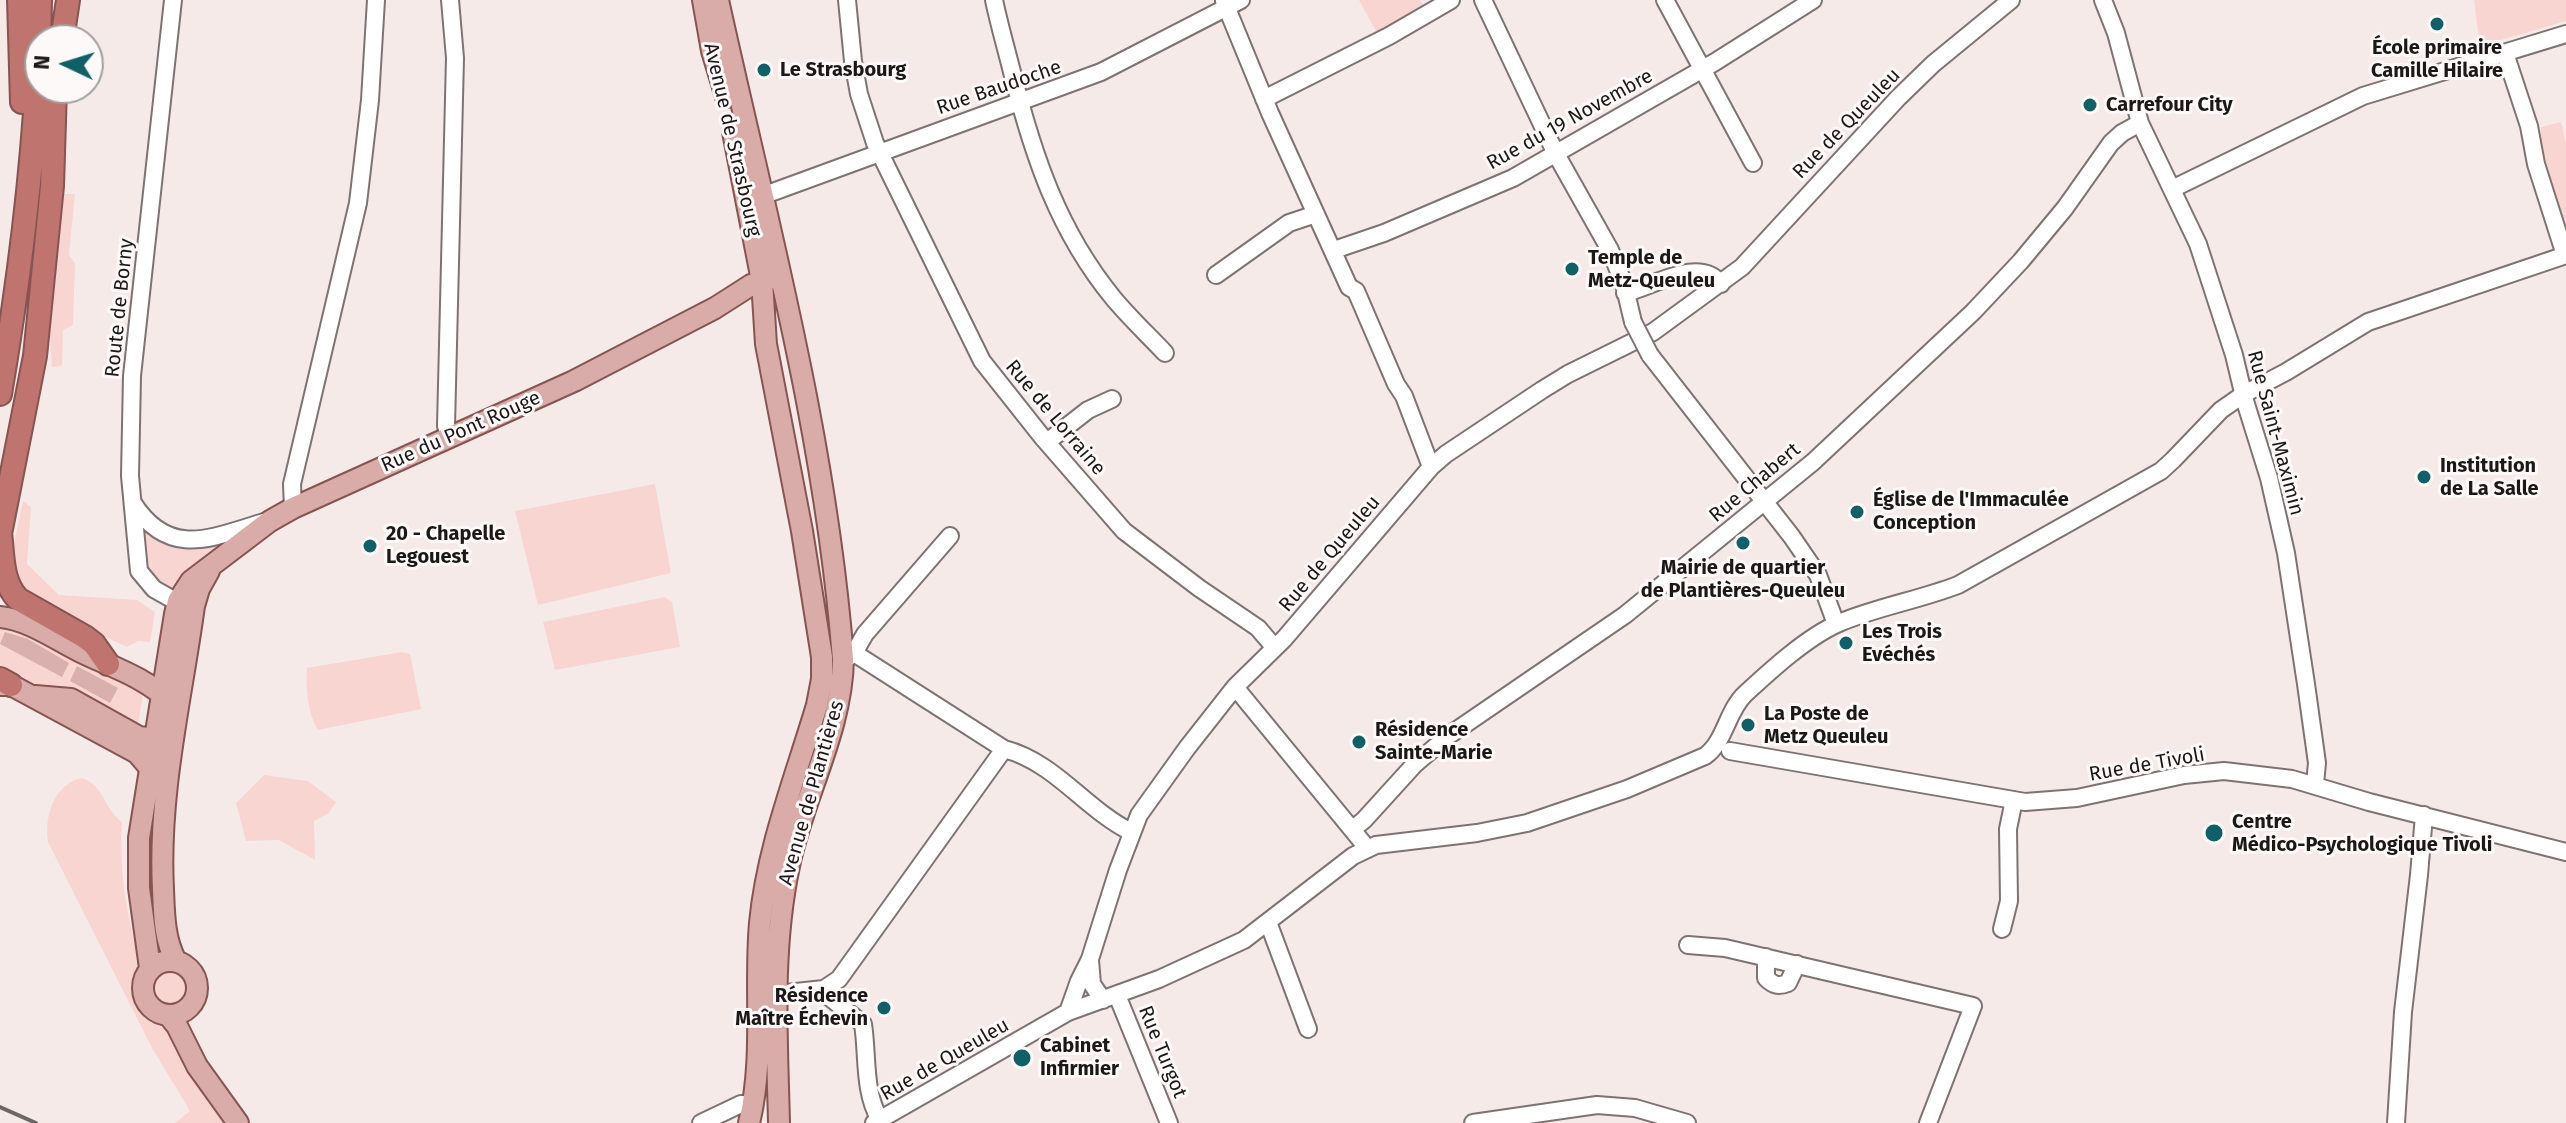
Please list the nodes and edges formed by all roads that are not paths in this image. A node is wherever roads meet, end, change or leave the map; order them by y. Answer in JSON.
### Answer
{"nodes":[{"id":1,"x":19,"y":0,"type":"edge"},
{"id":2,"x":40,"y":0,"type":"edge"},
{"id":3,"x":57,"y":0,"type":"edge"},
{"id":4,"x":68,"y":0,"type":"edge"},
{"id":5,"x":173,"y":0,"type":"edge"},
{"id":6,"x":376,"y":0,"type":"edge"},
{"id":7,"x":450,"y":0,"type":"edge"},
{"id":8,"x":703,"y":0,"type":"edge"},
{"id":9,"x":718,"y":0,"type":"edge"},
{"id":10,"x":847,"y":0,"type":"edge"},
{"id":11,"x":994,"y":0,"type":"edge"},
{"id":12,"x":1451,"y":0,"type":"edge"},
{"id":13,"x":1483,"y":0,"type":"edge"},
{"id":14,"x":1665,"y":0,"type":"edge"},
{"id":15,"x":1813,"y":0,"type":"edge"},
{"id":16,"x":2011,"y":0,"type":"edge"},
{"id":17,"x":2103,"y":0,"type":"edge"},
{"id":18,"x":1231,"y":3,"type":"edge"},
{"id":19,"x":56,"y":24,"type":"edge"},
{"id":20,"x":64,"y":24,"type":"edge"},
{"id":21,"x":2566,"y":34,"type":"edge"},
{"id":22,"x":2505,"y":53,"type":"junction"},
{"id":23,"x":1702,"y":68,"type":"junction"},
{"id":24,"x":1264,"y":99,"type":"junction"},
{"id":25,"x":1019,"y":102,"type":"junction"},
{"id":26,"x":55,"y":104,"type":"edge"},
{"id":27,"x":2138,"y":116,"type":"junction"},
{"id":28,"x":879,"y":153,"type":"junction"},
{"id":29,"x":1556,"y":154,"type":"junction"},
{"id":30,"x":1753,"y":163,"type":"dead end"},
{"id":31,"x":2172,"y":189,"type":"junction"},
{"id":32,"x":762,"y":196,"type":"junction"},
{"id":33,"x":1316,"y":214,"type":"junction"},
{"id":34,"x":25,"y":215,"type":"junction"},
{"id":35,"x":1334,"y":250,"type":"junction"},
{"id":36,"x":2566,"y":255,"type":"edge"},
{"id":37,"x":1216,"y":275,"type":"dead end"},
{"id":38,"x":771,"y":278,"type":"junction"},
{"id":39,"x":1721,"y":284,"type":"junction"},
{"id":40,"x":1625,"y":293,"type":"junction"},
{"id":41,"x":715,"y":308,"type":"junction"},
{"id":42,"x":764,"y":318,"type":"junction"},
{"id":43,"x":1165,"y":353,"type":"dead end"},
{"id":44,"x":0,"y":394,"type":"edge"},
{"id":45,"x":2244,"y":394,"type":"junction"},
{"id":46,"x":1112,"y":399,"type":"dead end"},
{"id":47,"x":450,"y":438,"type":"junction"},
{"id":48,"x":1047,"y":442,"type":"junction"},
{"id":49,"x":1431,"y":467,"type":"junction"},
{"id":50,"x":132,"y":502,"type":"junction"},
{"id":51,"x":1765,"y":502,"type":"junction"},
{"id":52,"x":293,"y":508,"type":"junction"},
{"id":53,"x":270,"y":521,"type":"junction"},
{"id":54,"x":0,"y":533,"type":"edge"},
{"id":55,"x":950,"y":536,"type":"dead end"},
{"id":56,"x":186,"y":604,"type":"junction"},
{"id":57,"x":0,"y":617,"type":"edge"},
{"id":58,"x":1836,"y":624,"type":"junction"},
{"id":59,"x":842,"y":634,"type":"junction"},
{"id":60,"x":865,"y":634,"type":"junction"},
{"id":61,"x":1275,"y":648,"type":"junction"},
{"id":62,"x":849,"y":656,"type":"junction"},
{"id":63,"x":108,"y":664,"type":"junction"},
{"id":64,"x":4,"y":683,"type":"edge"},
{"id":65,"x":1235,"y":687,"type":"junction"},
{"id":66,"x":161,"y":694,"type":"junction"},
{"id":67,"x":31,"y":696,"type":"junction"},
{"id":68,"x":168,"y":731,"type":"junction"},
{"id":69,"x":1719,"y":748,"type":"junction"},
{"id":70,"x":1004,"y":749,"type":"junction"},
{"id":71,"x":149,"y":767,"type":"junction"},
{"id":72,"x":2315,"y":784,"type":"junction"},
{"id":73,"x":2014,"y":800,"type":"junction"},
{"id":74,"x":2424,"y":815,"type":"junction"},
{"id":75,"x":1353,"y":829,"type":"junction"},
{"id":76,"x":1131,"y":832,"type":"junction"},
{"id":77,"x":1368,"y":849,"type":"junction"},
{"id":78,"x":2566,"y":852,"type":"edge"},
{"id":79,"x":1268,"y":922,"type":"junction"},
{"id":80,"x":2002,"y":929,"type":"dead end"},
{"id":81,"x":1688,"y":945,"type":"dead end"},
{"id":82,"x":1766,"y":957,"type":"junction"},
{"id":83,"x":1090,"y":959,"type":"junction"},
{"id":84,"x":176,"y":961,"type":"junction"},
{"id":85,"x":1797,"y":964,"type":"junction"},
{"id":86,"x":150,"y":968,"type":"junction"},
{"id":87,"x":824,"y":989,"type":"junction"},
{"id":88,"x":777,"y":994,"type":"junction"},
{"id":89,"x":1110,"y":998,"type":"junction"},
{"id":90,"x":1068,"y":1012,"type":"junction"},
{"id":91,"x":176,"y":1014,"type":"junction"},
{"id":92,"x":1308,"y":1029,"type":"dead end"},
{"id":93,"x":751,"y":1114,"type":"edge"},
{"id":94,"x":877,"y":1122,"type":"edge"},
{"id":95,"x":238,"y":1123,"type":"edge"},
{"id":96,"x":701,"y":1123,"type":"edge"},
{"id":97,"x":779,"y":1123,"type":"edge"},
{"id":98,"x":1169,"y":1123,"type":"edge"},
{"id":99,"x":1473,"y":1123,"type":"edge"},
{"id":100,"x":1687,"y":1123,"type":"edge"},
{"id":101,"x":1928,"y":1123,"type":"edge"},
{"id":102,"x":2396,"y":1123,"type":"edge"}],
"edges":[{"from":1,"to":34,"type":"highway"},
{"from":2,"to":34,"type":"highway"},
{"from":3,"to":19,"type":"highway"},
{"from":4,"to":20,"type":"highway"},
{"from":5,"to":50,"type":"street","name":"Route de Borny"},
{"from":6,"to":52,"type":"street"},
{"from":7,"to":47,"type":"street"},
{"from":8,"to":38,"type":"main road","name":"Avenue de Strasbourg"},
{"from":9,"to":32,"type":"main road","name":"Avenue de Strasbourg"},
{"from":10,"to":28,"type":"street","name":"Rue de Lorraine"},
{"from":11,"to":25,"type":"street"},
{"from":12,"to":24,"type":"street"},
{"from":13,"to":29,"type":"street"},
{"from":14,"to":23,"type":"street"},
{"from":15,"to":23,"type":"street","name":"Rue du 19 Novembre"},
{"from":16,"to":39,"type":"street","name":"Rue de Queuleu"},
{"from":17,"to":27,"type":"street","name":"Rue Saint-Maximin"},
{"from":18,"to":24,"type":"street"},
{"from":18,"to":25,"type":"street","name":"Rue Baudoche"},
{"from":21,"to":22,"type":"street"},
{"from":22,"to":31,"type":"street"},
{"from":22,"to":36,"type":"street"},
{"from":23,"to":29,"type":"street","name":"Rue du 19 Novembre"},
{"from":23,"to":30,"type":"street"},
{"from":24,"to":33,"type":"street"},
{"from":25,"to":28,"type":"street","name":"Rue Baudoche"},
{"from":25,"to":43,"type":"street"},
{"from":26,"to":54,"type":"highway"},
{"from":27,"to":31,"type":"street","name":"Rue Saint-Maximin"},
{"from":27,"to":51,"type":"street","name":"Rue Chabert"},
{"from":28,"to":32,"type":"street","name":"Rue Baudoche"},
{"from":28,"to":48,"type":"street","name":"Rue de Lorraine"},
{"from":29,"to":35,"type":"street","name":"Rue du 19 Novembre"},
{"from":29,"to":40,"type":"street"},
{"from":31,"to":45,"type":"street","name":"Rue Saint-Maximin"},
{"from":32,"to":38,"type":"main road","name":"Avenue de Strasbourg"},
{"from":33,"to":35,"type":"street"},
{"from":33,"to":37,"type":"street"},
{"from":34,"to":44,"type":"highway"},
{"from":35,"to":49,"type":"street"},
{"from":36,"to":45,"type":"street"},
{"from":38,"to":41,"type":"main road","name":"Rue du Pont Rouge"},
{"from":38,"to":42,"type":"main road","name":"Avenue de Plantières"},
{"from":38,"to":59,"type":"main road","name":"Avenue de Plantières"},
{"from":39,"to":40,"type":"street"},
{"from":39,"to":49,"type":"street","name":"Rue de Queuleu"},
{"from":40,"to":51,"type":"street","bridge":true},
{"from":41,"to":42,"type":"main road","name":"Rue du Pont Rouge"},
{"from":41,"to":47,"type":"main road","name":"Rue du Pont Rouge"},
{"from":42,"to":93,"type":"main road","name":"Avenue de Plantières"},
{"from":45,"to":58,"type":"street"},
{"from":45,"to":72,"type":"street","name":"Rue Saint-Maximin"},
{"from":46,"to":48,"type":"street"},
{"from":47,"to":52,"type":"main road","name":"Rue du Pont Rouge"},
{"from":48,"to":61,"type":"street","name":"Rue de Lorraine"},
{"from":49,"to":61,"type":"street","name":"Rue de Queuleu"},
{"from":50,"to":53,"type":"street"},
{"from":50,"to":56,"type":"street","name":"Route de Borny"},
{"from":51,"to":58,"type":"street"},
{"from":51,"to":75,"type":"street","name":"Rue Chabert"},
{"from":52,"to":53,"type":"main road","name":"Rue du Pont Rouge"},
{"from":53,"to":56,"type":"main road","name":"Rue du Pont Rouge"},
{"from":54,"to":63,"type":"highway"},
{"from":55,"to":60,"type":"street"},
{"from":56,"to":66,"type":"main road"},
{"from":56,"to":68,"type":"main road"},
{"from":57,"to":63,"type":"main road"},
{"from":58,"to":69,"type":"street"},
{"from":59,"to":60,"type":"street"},
{"from":59,"to":62,"type":"main road","name":"Avenue de Plantières"},
{"from":60,"to":62,"type":"street"},
{"from":61,"to":65,"type":"street","name":"Rue de Queuleu"},
{"from":62,"to":70,"type":"street"},
{"from":62,"to":88,"type":"main road","name":"Avenue de Plantières"},
{"from":63,"to":66,"type":"main road"},
{"from":64,"to":67,"type":"main road"},
{"from":65,"to":75,"type":"street"},
{"from":65,"to":76,"type":"street","name":"Rue de Queuleu"},
{"from":66,"to":68,"type":"main road"},
{"from":66,"to":68,"type":"main road"},
{"from":67,"to":68,"type":"main road"},
{"from":67,"to":71,"type":"main road"},
{"from":68,"to":71,"type":"main road"},
{"from":68,"to":84,"type":"main road"},
{"from":69,"to":73,"type":"street","name":"Rue de Tivoli"},
{"from":69,"to":77,"type":"street"},
{"from":70,"to":76,"type":"street"},
{"from":70,"to":87,"type":"street"},
{"from":71,"to":86,"type":"main road"},
{"from":72,"to":73,"type":"street","name":"Rue de Tivoli"},
{"from":72,"to":74,"type":"street","name":"Rue de Tivoli"},
{"from":73,"to":80,"type":"street"},
{"from":74,"to":78,"type":"street","name":"Rue de Tivoli"},
{"from":74,"to":102,"type":"street"},
{"from":75,"to":77,"type":"street"},
{"from":76,"to":83,"type":"street","name":"Rue de Queuleu"},
{"from":77,"to":79,"type":"street"},
{"from":79,"to":89,"type":"street"},
{"from":79,"to":92,"type":"street"},
{"from":81,"to":82,"type":"street"},
{"from":82,"to":85,"type":"street"},
{"from":82,"to":85,"type":"street"},
{"from":83,"to":89,"type":"street"},
{"from":83,"to":90,"type":"street","name":"Rue de Queuleu"},
{"from":84,"to":86,"type":"main road"},
{"from":84,"to":91,"type":"main road"},
{"from":85,"to":101,"type":"street"},
{"from":86,"to":91,"type":"main road"},
{"from":87,"to":88,"type":"street"},
{"from":87,"to":94,"type":"street"},
{"from":88,"to":97,"type":"main road","name":"Avenue de Plantières"},
{"from":89,"to":90,"type":"street"},
{"from":89,"to":98,"type":"street","name":"Rue Turgot"},
{"from":90,"to":94,"type":"street","name":"Rue de Queuleu"},
{"from":91,"to":95,"type":"main road"},
{"from":93,"to":96,"type":"street"},
{"from":99,"to":100,"type":"street"}]}
